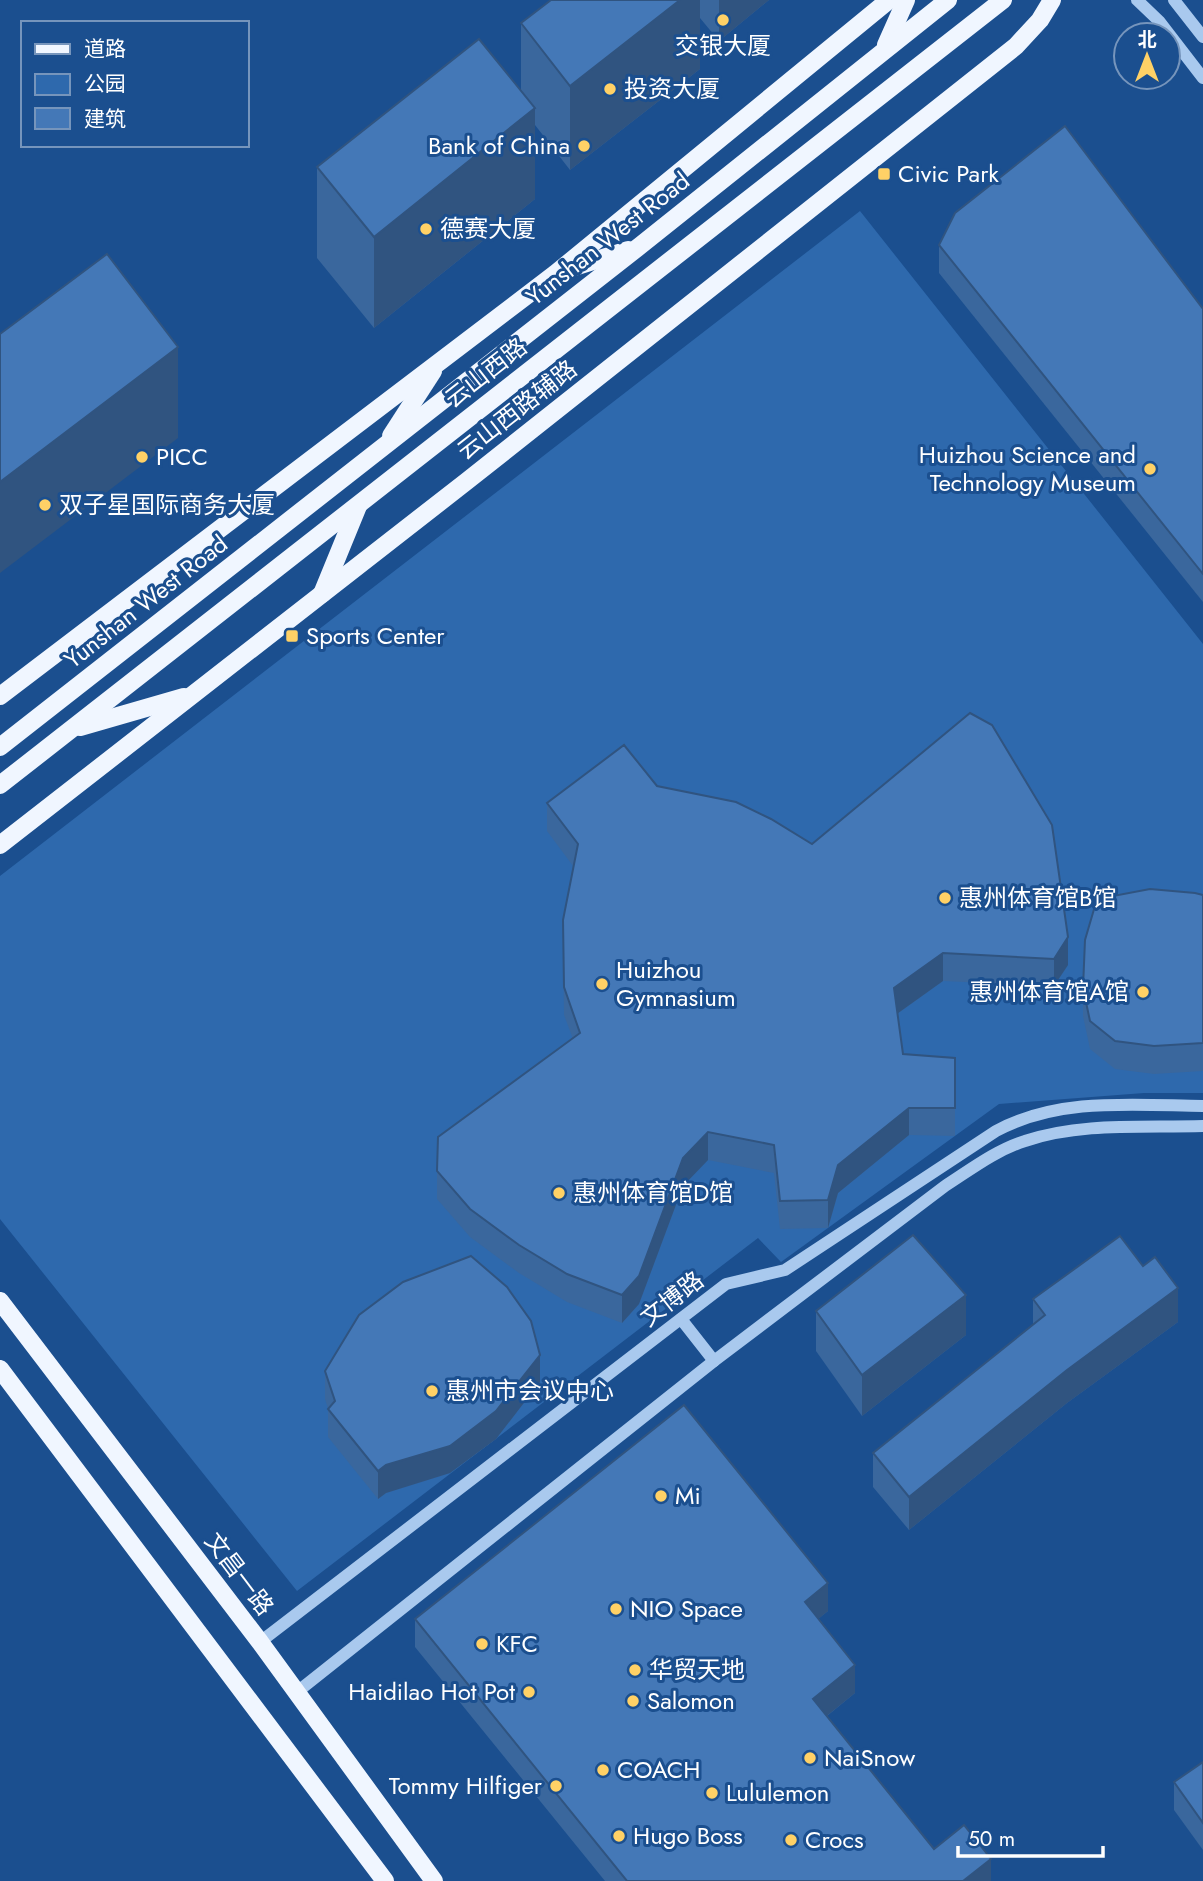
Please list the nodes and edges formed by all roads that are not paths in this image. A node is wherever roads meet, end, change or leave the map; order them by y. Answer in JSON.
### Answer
{"nodes":[{"id":1,"x":889,"y":0,"type":"edge"},
{"id":2,"x":906,"y":0,"type":"edge"},
{"id":3,"x":948,"y":0,"type":"edge"},
{"id":4,"x":1003,"y":0,"type":"edge"},
{"id":5,"x":1052,"y":0,"type":"edge"},
{"id":6,"x":1137,"y":0,"type":"edge"},
{"id":7,"x":1174,"y":0,"type":"edge"},
{"id":8,"x":1203,"y":37,"type":"edge"},
{"id":9,"x":884,"y":50,"type":"junction"},
{"id":10,"x":1203,"y":78,"type":"edge"},
{"id":11,"x":641,"y":245,"type":"junction"},
{"id":12,"x":555,"y":274,"type":"junction"},
{"id":13,"x":439,"y":362,"type":"junction"},
{"id":14,"x":384,"y":448,"type":"junction"},
{"id":15,"x":359,"y":503,"type":"junction"},
{"id":16,"x":322,"y":594,"type":"junction"},
{"id":17,"x":195,"y":694,"type":"junction"},
{"id":18,"x":0,"y":696,"type":"edge"},
{"id":19,"x":70,"y":730,"type":"junction"},
{"id":20,"x":0,"y":747,"type":"edge"},
{"id":21,"x":0,"y":785,"type":"edge"},
{"id":22,"x":0,"y":845,"type":"edge"},
{"id":23,"x":1203,"y":1106,"type":"edge"},
{"id":24,"x":1203,"y":1126,"type":"edge"},
{"id":25,"x":0,"y":1301,"type":"edge"},
{"id":26,"x":681,"y":1319,"type":"junction"},
{"id":27,"x":714,"y":1361,"type":"junction"},
{"id":28,"x":0,"y":1369,"type":"edge"},
{"id":29,"x":260,"y":1643,"type":"junction"},
{"id":30,"x":297,"y":1692,"type":"junction"},
{"id":31,"x":385,"y":1881,"type":"edge"},
{"id":32,"x":434,"y":1881,"type":"edge"}],
"edges":[{"from":1,"to":12,"type":"main road"},
{"from":2,"to":9,"type":"main road"},
{"from":3,"to":9,"type":"main road","name":"Yunshan West Road"},
{"from":4,"to":15,"type":"main road","name":"云山西路"},
{"from":5,"to":16,"type":"main road","name":"云山西路辅路"},
{"from":6,"to":10,"type":"street"},
{"from":7,"to":8,"type":"street"},
{"from":9,"to":11,"type":"main road","name":"Yunshan West Road"},
{"from":11,"to":12,"type":"main road"},
{"from":11,"to":14,"type":"main road","name":"Yunshan West Road"},
{"from":12,"to":13,"type":"main road"},
{"from":13,"to":14,"type":"main road"},
{"from":13,"to":18,"type":"main road"},
{"from":14,"to":20,"type":"main road","name":"Yunshan West Road"},
{"from":15,"to":16,"type":"main road"},
{"from":15,"to":19,"type":"main road","name":"云山西路"},
{"from":16,"to":17,"type":"main road","name":"云山西路辅路"},
{"from":17,"to":19,"type":"main road"},
{"from":17,"to":22,"type":"main road","name":"云山西路辅路"},
{"from":19,"to":21,"type":"main road","name":"云山西路"},
{"from":23,"to":26,"type":"street","name":"文博路"},
{"from":24,"to":27,"type":"street"},
{"from":25,"to":29,"type":"main road","name":"文昌一路"},
{"from":26,"to":27,"type":"street"},
{"from":26,"to":29,"type":"street","name":"文博路"},
{"from":27,"to":30,"type":"street"},
{"from":28,"to":31,"type":"main road"},
{"from":29,"to":30,"type":"main road","name":"文昌一路"},
{"from":30,"to":32,"type":"main road","name":"文昌一路"}]}
